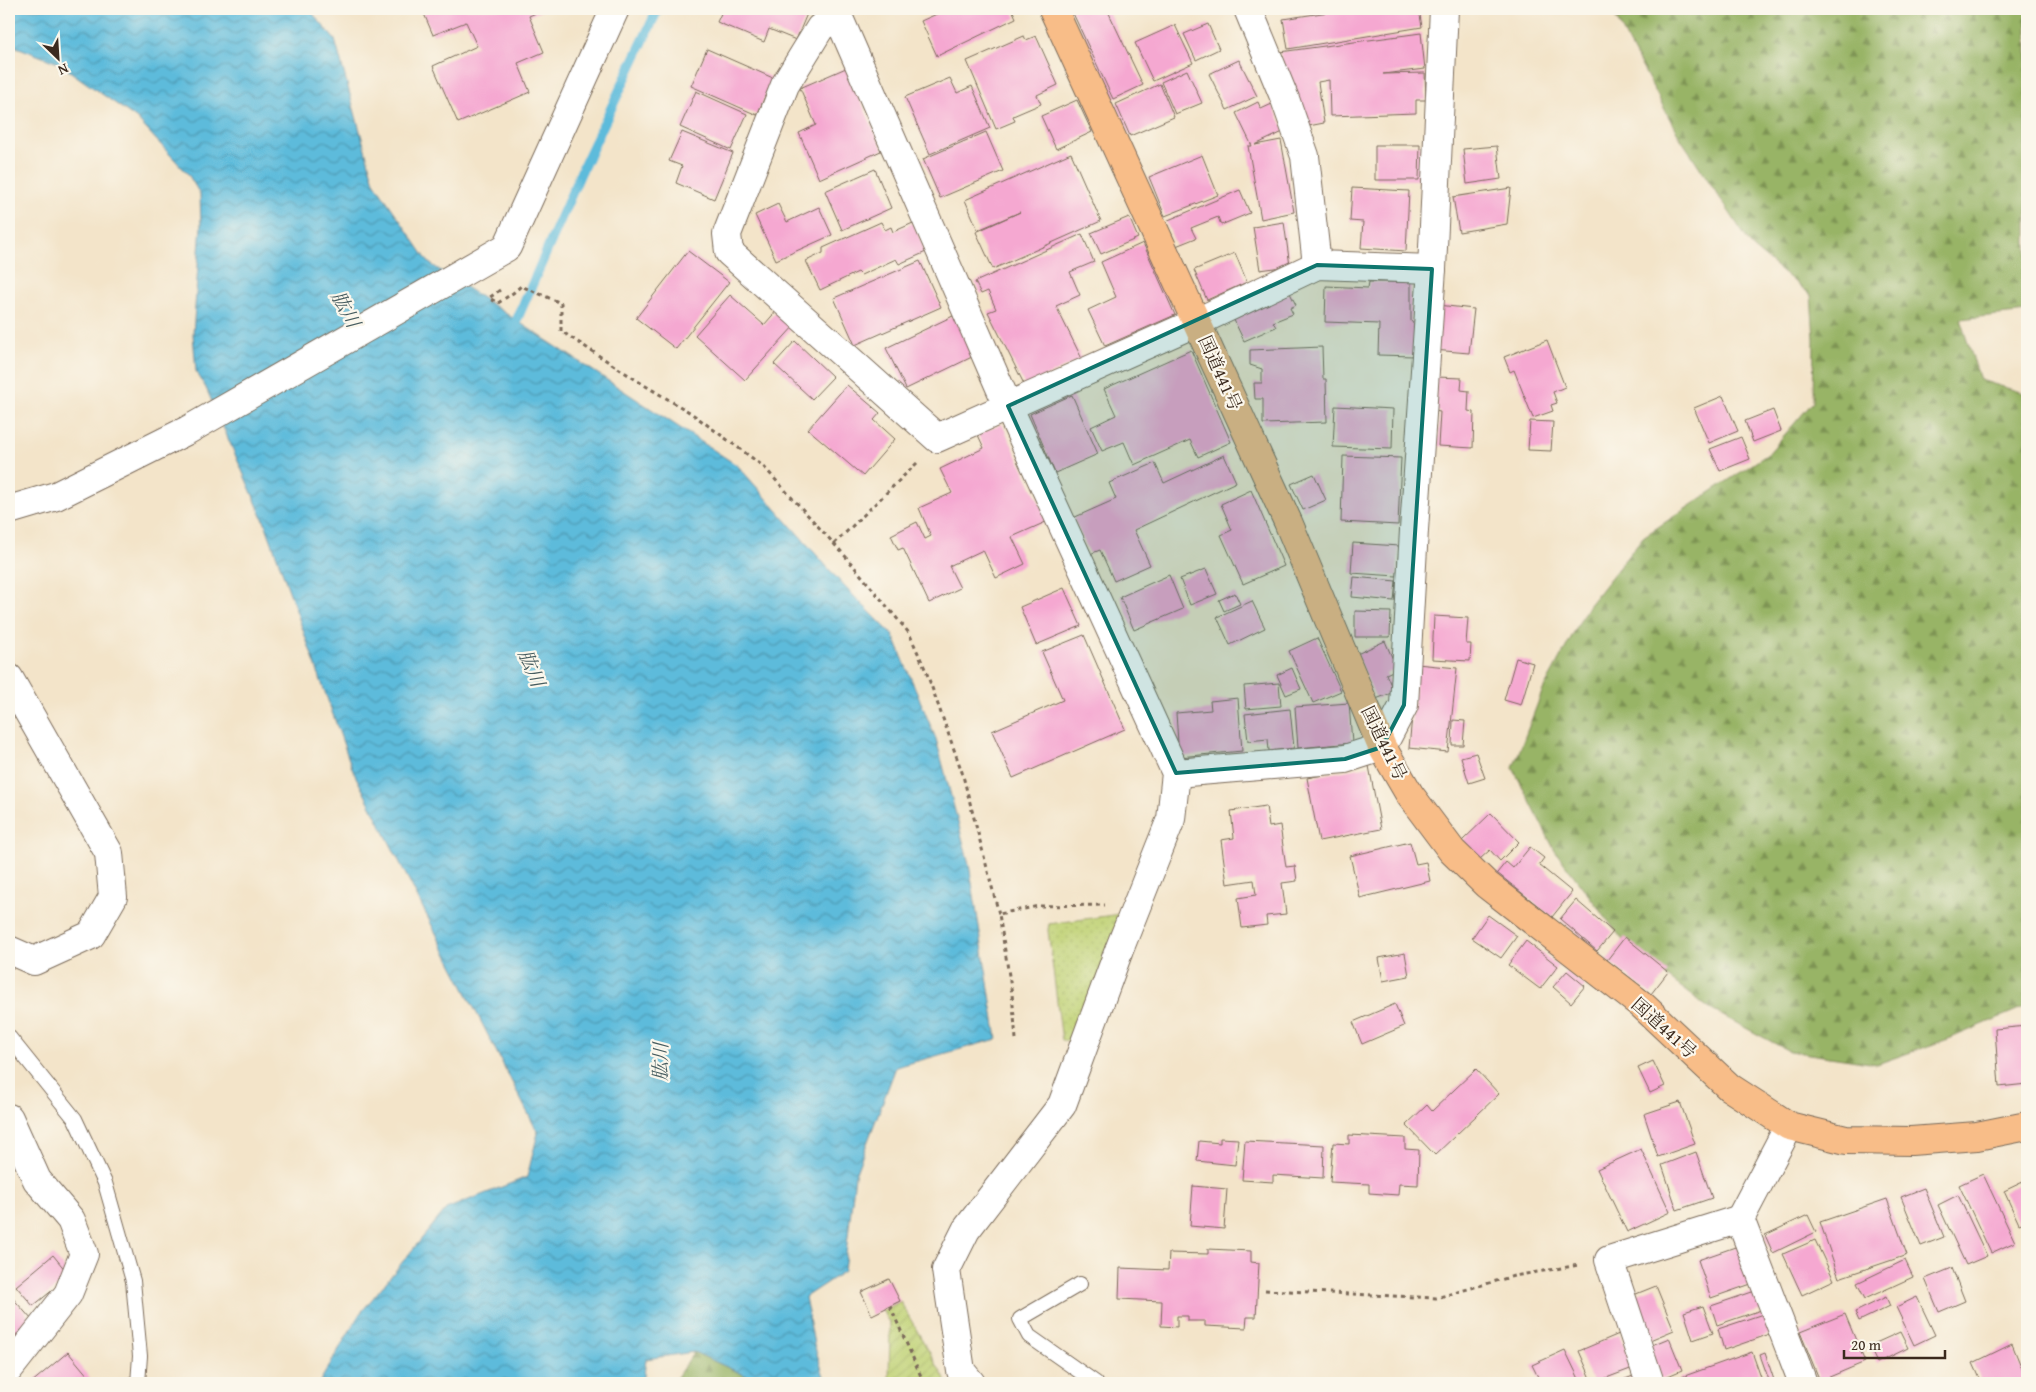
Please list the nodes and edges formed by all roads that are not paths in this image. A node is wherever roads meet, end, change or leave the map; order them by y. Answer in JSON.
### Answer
{"nodes":[{"id":1,"x":615,"y":9,"type":"edge"},
{"id":2,"x":1053,"y":9,"type":"edge"},
{"id":3,"x":1248,"y":9,"type":"edge"},
{"id":4,"x":1444,"y":9,"type":"edge"},
{"id":5,"x":837,"y":12,"type":"edge"},
{"id":6,"x":1317,"y":265,"type":"junction"},
{"id":7,"x":1432,"y":269,"type":"junction"},
{"id":8,"x":1197,"y":322,"type":"junction"},
{"id":9,"x":1008,"y":406,"type":"junction"},
{"id":10,"x":9,"y":510,"type":"edge"},
{"id":11,"x":9,"y":678,"type":"edge"},
{"id":12,"x":1382,"y":747,"type":"junction"},
{"id":13,"x":1176,"y":773,"type":"junction"},
{"id":14,"x":9,"y":950,"type":"edge"},
{"id":15,"x":9,"y":1037,"type":"edge"},
{"id":16,"x":9,"y":1118,"type":"edge"},
{"id":17,"x":1789,"y":1126,"type":"junction"},
{"id":18,"x":2027,"y":1126,"type":"edge"},
{"id":19,"x":1740,"y":1219,"type":"junction"},
{"id":20,"x":1080,"y":1284,"type":"dead end"},
{"id":21,"x":9,"y":1369,"type":"edge"},
{"id":22,"x":138,"y":1383,"type":"edge"},
{"id":23,"x":971,"y":1383,"type":"edge"},
{"id":24,"x":1096,"y":1383,"type":"edge"},
{"id":25,"x":1650,"y":1383,"type":"edge"},
{"id":26,"x":1803,"y":1383,"type":"edge"}],
"edges":[{"from":1,"to":10,"type":"street"},
{"from":2,"to":8,"type":"highway","name":"国道441号"},
{"from":3,"to":6,"type":"street"},
{"from":4,"to":7,"type":"street"},
{"from":5,"to":9,"type":"street"},
{"from":5,"to":9,"type":"street"},
{"from":6,"to":7,"type":"street"},
{"from":6,"to":8,"type":"street"},
{"from":7,"to":12,"type":"street"},
{"from":8,"to":9,"type":"street"},
{"from":8,"to":12,"type":"highway","name":"国道441号"},
{"from":9,"to":13,"type":"street"},
{"from":11,"to":14,"type":"street"},
{"from":12,"to":13,"type":"street"},
{"from":12,"to":17,"type":"highway","name":"国道441号"},
{"from":13,"to":23,"type":"street"},
{"from":15,"to":22,"type":"lane"},
{"from":16,"to":21,"type":"street"},
{"from":17,"to":18,"type":"highway","name":"国道441号"},
{"from":17,"to":19,"type":"street"},
{"from":19,"to":25,"type":"street"},
{"from":19,"to":26,"type":"street"},
{"from":20,"to":24,"type":"lane"}]}
